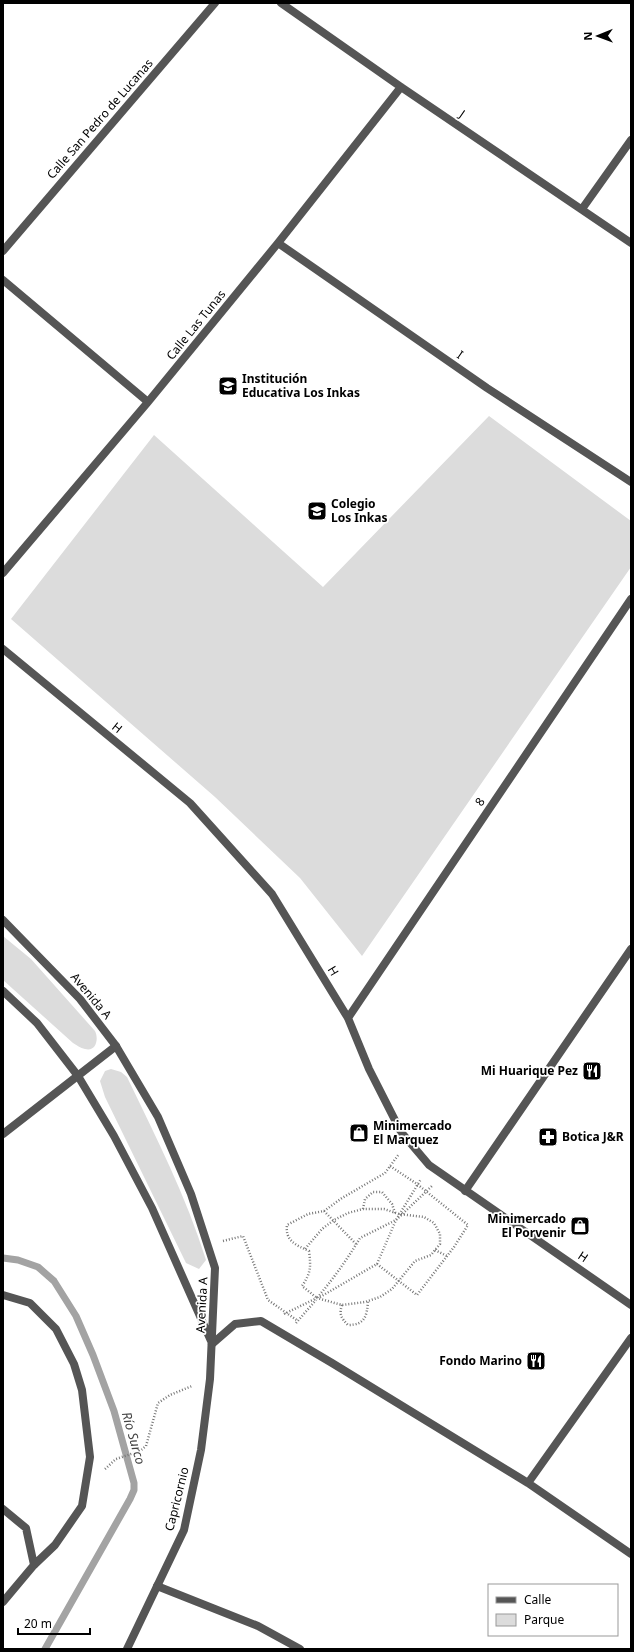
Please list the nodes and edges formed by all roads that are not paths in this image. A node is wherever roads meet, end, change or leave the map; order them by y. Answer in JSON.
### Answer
{"nodes":[{"id":1,"x":216,"y":3,"type":"edge"},
{"id":2,"x":281,"y":3,"type":"edge"},
{"id":3,"x":401,"y":87,"type":"junction"},
{"id":4,"x":631,"y":140,"type":"edge"},
{"id":5,"x":582,"y":209,"type":"junction"},
{"id":6,"x":631,"y":242,"type":"edge"},
{"id":7,"x":278,"y":243,"type":"junction"},
{"id":8,"x":3,"y":251,"type":"edge"},
{"id":9,"x":3,"y":280,"type":"edge"},
{"id":10,"x":148,"y":402,"type":"junction"},
{"id":11,"x":631,"y":482,"type":"edge"},
{"id":12,"x":3,"y":573,"type":"edge"},
{"id":13,"x":631,"y":599,"type":"edge"},
{"id":14,"x":3,"y":649,"type":"edge"},
{"id":15,"x":3,"y":920,"type":"edge"},
{"id":16,"x":631,"y":949,"type":"edge"},
{"id":17,"x":3,"y":991,"type":"edge"},
{"id":18,"x":348,"y":1018,"type":"junction"},
{"id":19,"x":116,"y":1046,"type":"junction"},
{"id":20,"x":78,"y":1076,"type":"junction"},
{"id":21,"x":3,"y":1134,"type":"edge"},
{"id":22,"x":465,"y":1191,"type":"junction"},
{"id":23,"x":3,"y":1295,"type":"edge"},
{"id":24,"x":631,"y":1304,"type":"edge"},
{"id":25,"x":631,"y":1338,"type":"edge"},
{"id":26,"x":212,"y":1344,"type":"junction"},
{"id":27,"x":528,"y":1483,"type":"junction"},
{"id":28,"x":3,"y":1509,"type":"edge"},
{"id":29,"x":631,"y":1554,"type":"edge"},
{"id":30,"x":34,"y":1565,"type":"junction"},
{"id":31,"x":157,"y":1586,"type":"junction"},
{"id":32,"x":3,"y":1602,"type":"edge"},
{"id":33,"x":127,"y":1649,"type":"edge"},
{"id":34,"x":300,"y":1649,"type":"edge"}],
"edges":[{"from":1,"to":8,"type":"street","name":"Calle San Pedro de Lucanas"},
{"from":2,"to":3,"type":"street","name":"J"},
{"from":3,"to":5,"type":"street","name":"J"},
{"from":3,"to":7,"type":"street","name":"Calle Las Tunas"},
{"from":4,"to":5,"type":"street"},
{"from":5,"to":6,"type":"street","name":"J"},
{"from":7,"to":10,"type":"street","name":"Calle Las Tunas"},
{"from":7,"to":11,"type":"street","name":"I"},
{"from":9,"to":10,"type":"street"},
{"from":10,"to":12,"type":"street","name":"Calle Las Tunas"},
{"from":13,"to":18,"type":"street","name":"8"},
{"from":14,"to":18,"type":"street","name":"H"},
{"from":15,"to":19,"type":"street","name":"Avenida A"},
{"from":16,"to":22,"type":"street"},
{"from":17,"to":20,"type":"street","name":"Avenida A"},
{"from":18,"to":22,"type":"street","name":"H"},
{"from":19,"to":20,"type":"street"},
{"from":19,"to":26,"type":"street","name":"Avenida A"},
{"from":20,"to":21,"type":"street"},
{"from":20,"to":26,"type":"street","name":"Avenida A"},
{"from":22,"to":24,"type":"street","name":"H"},
{"from":23,"to":30,"type":"street"},
{"from":25,"to":27,"type":"street"},
{"from":26,"to":27,"type":"street"},
{"from":26,"to":31,"type":"street","name":"Capricornio"},
{"from":27,"to":29,"type":"street"},
{"from":28,"to":30,"type":"street"},
{"from":30,"to":32,"type":"street"},
{"from":31,"to":33,"type":"street","name":"Capricornio"},
{"from":31,"to":34,"type":"street"}]}
